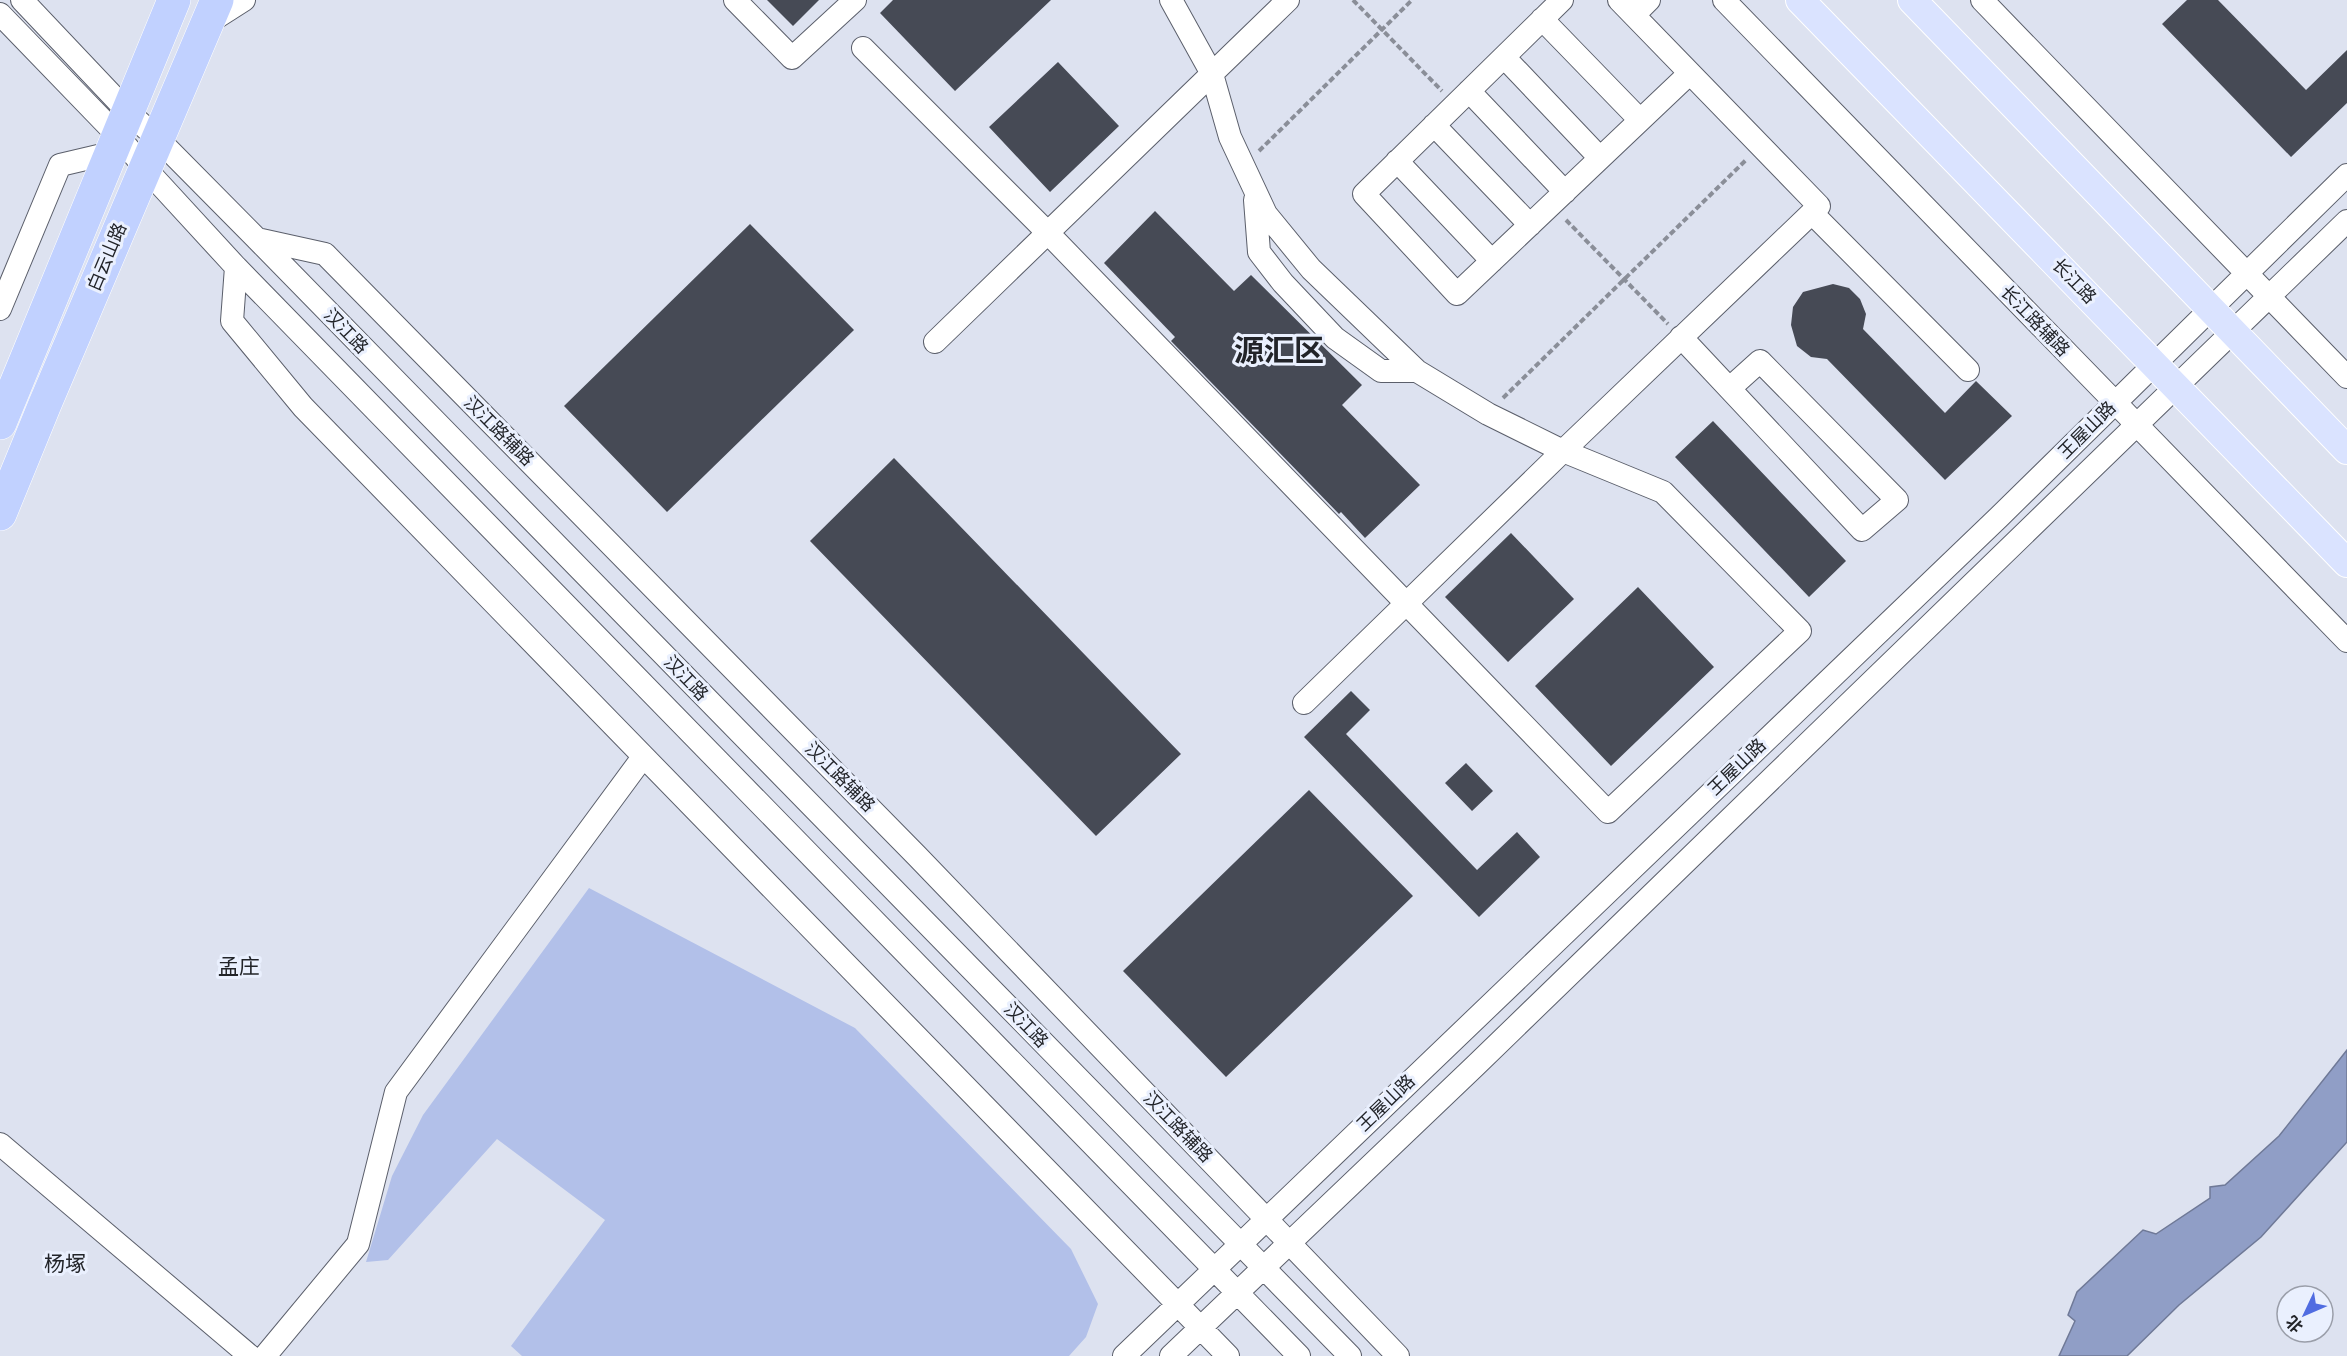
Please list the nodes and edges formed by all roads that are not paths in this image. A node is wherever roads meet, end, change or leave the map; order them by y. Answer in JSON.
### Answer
{"nodes":[{"id":1,"x":22,"y":0,"type":"edge"},
{"id":2,"x":174,"y":0,"type":"edge"},
{"id":3,"x":244,"y":0,"type":"edge"},
{"id":4,"x":735,"y":0,"type":"edge"},
{"id":5,"x":855,"y":0,"type":"edge"},
{"id":6,"x":1171,"y":0,"type":"edge"},
{"id":7,"x":1288,"y":0,"type":"edge"},
{"id":8,"x":1562,"y":0,"type":"edge"},
{"id":9,"x":1724,"y":0,"type":"edge"},
{"id":10,"x":1800,"y":0,"type":"edge"},
{"id":11,"x":1912,"y":0,"type":"edge"},
{"id":12,"x":1982,"y":0,"type":"edge"},
{"id":13,"x":1634,"y":5,"type":"edge"},
{"id":14,"x":212,"y":11,"type":"edge"},
{"id":15,"x":0,"y":14,"type":"edge"},
{"id":16,"x":1542,"y":20,"type":"junction"},
{"id":17,"x":863,"y":48,"type":"dead end"},
{"id":18,"x":1504,"y":57,"type":"junction"},
{"id":19,"x":1690,"y":73,"type":"junction"},
{"id":20,"x":1212,"y":74,"type":"junction"},
{"id":21,"x":1462,"y":98,"type":"junction"},
{"id":22,"x":1640,"y":120,"type":"junction"},
{"id":23,"x":1434,"y":125,"type":"junction"},
{"id":24,"x":119,"y":134,"type":"junction"},
{"id":25,"x":158,"y":139,"type":"junction"},
{"id":26,"x":1600,"y":158,"type":"junction"},
{"id":27,"x":1397,"y":161,"type":"junction"},
{"id":28,"x":145,"y":168,"type":"junction"},
{"id":29,"x":2347,"y":175,"type":"edge"},
{"id":30,"x":1254,"y":189,"type":"junction"},
{"id":31,"x":1558,"y":198,"type":"junction"},
{"id":32,"x":1812,"y":213,"type":"junction"},
{"id":33,"x":2347,"y":221,"type":"edge"},
{"id":34,"x":1530,"y":225,"type":"junction"},
{"id":35,"x":1047,"y":233,"type":"junction"},
{"id":36,"x":257,"y":239,"type":"junction"},
{"id":37,"x":1492,"y":261,"type":"junction"},
{"id":38,"x":236,"y":267,"type":"junction"},
{"id":39,"x":2246,"y":273,"type":"junction"},
{"id":40,"x":2268,"y":296,"type":"junction"},
{"id":41,"x":0,"y":309,"type":"edge"},
{"id":42,"x":2210,"y":310,"type":"junction"},
{"id":43,"x":2231,"y":331,"type":"junction"},
{"id":44,"x":1681,"y":337,"type":"junction"},
{"id":45,"x":935,"y":342,"type":"dead end"},
{"id":46,"x":2154,"y":364,"type":"junction"},
{"id":47,"x":1968,"y":370,"type":"dead end"},
{"id":48,"x":1417,"y":371,"type":"junction"},
{"id":49,"x":2347,"y":377,"type":"edge"},
{"id":50,"x":2175,"y":386,"type":"junction"},
{"id":51,"x":1730,"y":388,"type":"junction"},
{"id":52,"x":2115,"y":403,"type":"junction"},
{"id":53,"x":0,"y":423,"type":"edge"},
{"id":54,"x":2136,"y":424,"type":"junction"},
{"id":55,"x":2347,"y":450,"type":"edge"},
{"id":56,"x":1563,"y":451,"type":"junction"},
{"id":57,"x":0,"y":514,"type":"edge"},
{"id":58,"x":2347,"y":563,"type":"edge"},
{"id":59,"x":1406,"y":603,"type":"junction"},
{"id":60,"x":2347,"y":641,"type":"edge"},
{"id":61,"x":1304,"y":703,"type":"dead end"},
{"id":62,"x":643,"y":756,"type":"junction"},
{"id":63,"x":0,"y":1144,"type":"edge"},
{"id":64,"x":1266,"y":1218,"type":"junction"},
{"id":65,"x":1289,"y":1242,"type":"junction"},
{"id":66,"x":1241,"y":1243,"type":"junction"},
{"id":67,"x":1264,"y":1266,"type":"junction"},
{"id":68,"x":1214,"y":1268,"type":"junction"},
{"id":69,"x":1236,"y":1292,"type":"junction"},
{"id":70,"x":1177,"y":1304,"type":"junction"},
{"id":71,"x":1200,"y":1328,"type":"junction"},
{"id":72,"x":250,"y":1356,"type":"edge"},
{"id":73,"x":265,"y":1356,"type":"edge"},
{"id":74,"x":1124,"y":1356,"type":"edge"},
{"id":75,"x":1171,"y":1356,"type":"edge"},
{"id":76,"x":1228,"y":1356,"type":"edge"},
{"id":77,"x":1299,"y":1356,"type":"edge"},
{"id":78,"x":1350,"y":1356,"type":"edge"},
{"id":79,"x":1398,"y":1356,"type":"edge"}],
"edges":[{"from":1,"to":24,"type":"street","name":"汉江路"},
{"from":2,"to":24,"type":"highway","name":"白云山路"},
{"from":3,"to":14,"type":"street"},
{"from":4,"to":5,"type":"street"},
{"from":6,"to":20,"type":"street"},
{"from":7,"to":20,"type":"street"},
{"from":8,"to":16,"type":"street"},
{"from":9,"to":52,"type":"street","name":"长江路辅路"},
{"from":10,"to":46,"type":"main road","name":"长江路"},
{"from":11,"to":42,"type":"main road"},
{"from":12,"to":39,"type":"street"},
{"from":13,"to":19,"type":"street"},
{"from":14,"to":25,"type":"highway","name":"白云山路"},
{"from":15,"to":24,"type":"street","name":"汉江路"},
{"from":16,"to":18,"type":"street"},
{"from":16,"to":22,"type":"street"},
{"from":17,"to":35,"type":"street"},
{"from":18,"to":21,"type":"street"},
{"from":18,"to":26,"type":"street"},
{"from":19,"to":22,"type":"street"},
{"from":19,"to":32,"type":"street"},
{"from":20,"to":30,"type":"street"},
{"from":20,"to":35,"type":"street"},
{"from":21,"to":23,"type":"street"},
{"from":21,"to":31,"type":"street"},
{"from":22,"to":26,"type":"street"},
{"from":23,"to":27,"type":"street"},
{"from":23,"to":34,"type":"street"},
{"from":24,"to":25,"type":"street","name":"汉江路"},
{"from":24,"to":28,"type":"street","name":"汉江路"},
{"from":24,"to":41,"type":"street"},
{"from":24,"to":53,"type":"highway","name":"白云山路"},
{"from":25,"to":28,"type":"highway","name":"白云山路"},
{"from":25,"to":36,"type":"street","name":"汉江路"},
{"from":26,"to":31,"type":"street"},
{"from":27,"to":37,"type":"street"},
{"from":27,"to":37,"type":"street"},
{"from":28,"to":38,"type":"street","name":"汉江路"},
{"from":28,"to":57,"type":"highway","name":"白云山路"},
{"from":29,"to":39,"type":"street","name":"王屋山路"},
{"from":30,"to":48,"type":"street"},
{"from":30,"to":48,"type":"street"},
{"from":31,"to":34,"type":"street"},
{"from":32,"to":44,"type":"street"},
{"from":32,"to":47,"type":"street"},
{"from":33,"to":40,"type":"street","name":"王屋山路"},
{"from":34,"to":37,"type":"street"},
{"from":35,"to":45,"type":"street"},
{"from":35,"to":59,"type":"street"},
{"from":36,"to":64,"type":"street","name":"汉江路辅路"},
{"from":36,"to":66,"type":"street","name":"汉江路"},
{"from":38,"to":62,"type":"street"},
{"from":38,"to":68,"type":"street","name":"汉江路"},
{"from":39,"to":40,"type":"street"},
{"from":39,"to":42,"type":"street","name":"王屋山路"},
{"from":40,"to":43,"type":"street","name":"王屋山路"},
{"from":40,"to":49,"type":"street"},
{"from":42,"to":43,"type":"main road"},
{"from":42,"to":46,"type":"street","name":"王屋山路"},
{"from":43,"to":50,"type":"street","name":"王屋山路"},
{"from":43,"to":55,"type":"main road"},
{"from":44,"to":51,"type":"street"},
{"from":44,"to":56,"type":"street"},
{"from":46,"to":50,"type":"main road","name":"长江路"},
{"from":46,"to":52,"type":"street","name":"王屋山路"},
{"from":48,"to":56,"type":"street"},
{"from":50,"to":54,"type":"street","name":"王屋山路"},
{"from":50,"to":58,"type":"main road","name":"长江路"},
{"from":51,"to":51,"type":"street"},
{"from":52,"to":54,"type":"street","name":"长江路辅路"},
{"from":52,"to":64,"type":"street","name":"王屋山路"},
{"from":54,"to":60,"type":"street","name":"长江路辅路"},
{"from":54,"to":65,"type":"street","name":"王屋山路"},
{"from":56,"to":59,"type":"street"},
{"from":56,"to":59,"type":"street"},
{"from":59,"to":61,"type":"street"},
{"from":62,"to":70,"type":"street"},
{"from":62,"to":73,"type":"street"},
{"from":63,"to":72,"type":"street"},
{"from":64,"to":65,"type":"street","name":"汉江路辅路"},
{"from":64,"to":66,"type":"street","name":"王屋山路"},
{"from":65,"to":67,"type":"street","name":"王屋山路"},
{"from":65,"to":79,"type":"street","name":"汉江路辅路"},
{"from":66,"to":67,"type":"street","name":"汉江路"},
{"from":66,"to":68,"type":"street","name":"王屋山路"},
{"from":67,"to":69,"type":"street","name":"王屋山路"},
{"from":67,"to":78,"type":"street","name":"汉江路"},
{"from":68,"to":69,"type":"street","name":"汉江路"},
{"from":68,"to":70,"type":"street","name":"王屋山路"},
{"from":69,"to":71,"type":"street","name":"王屋山路"},
{"from":69,"to":77,"type":"street","name":"汉江路"},
{"from":70,"to":71,"type":"street"},
{"from":70,"to":74,"type":"street","name":"王屋山路"},
{"from":71,"to":75,"type":"street","name":"王屋山路"},
{"from":71,"to":76,"type":"street"}]}
